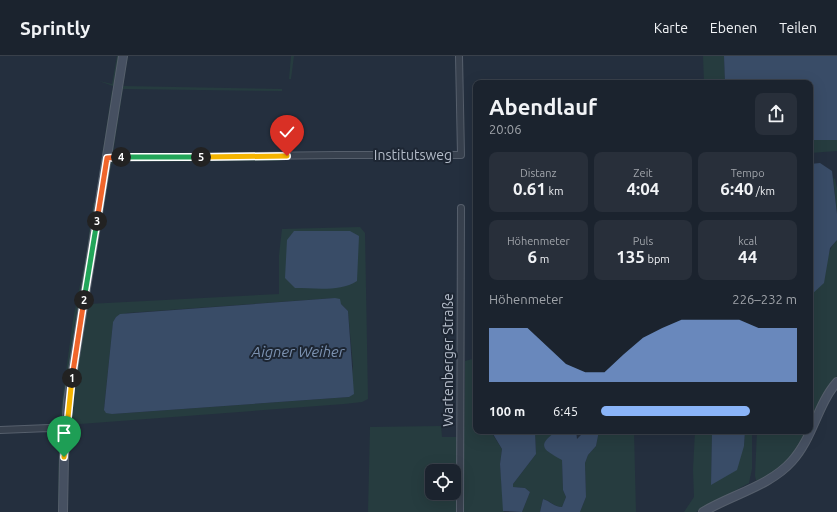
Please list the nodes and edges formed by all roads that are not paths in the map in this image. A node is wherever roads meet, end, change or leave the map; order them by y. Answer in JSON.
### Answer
{"nodes":[{"id":1,"x":123,"y":56,"type":"edge"},
{"id":2,"x":460,"y":56,"type":"edge"},
{"id":3,"x":107,"y":158,"type":"junction"},
{"id":4,"x":461,"y":208,"type":"dead end"},
{"id":5,"x":837,"y":382,"type":"edge"},
{"id":6,"x":813,"y":425,"type":"edge"},
{"id":7,"x":0,"y":430,"type":"edge"},
{"id":8,"x":65,"y":430,"type":"junction"},
{"id":9,"x":809,"y":434,"type":"edge"},
{"id":10,"x":63,"y":512,"type":"edge"},
{"id":11,"x":460,"y":512,"type":"edge"},
{"id":12,"x":703,"y":512,"type":"edge"}],
"edges":[{"from":1,"to":3,"type":"main road"},
{"from":2,"to":3,"type":"street","name":"Institutsweg"},
{"from":3,"to":8,"type":"main road"},
{"from":4,"to":11,"type":"street","name":"Wartenberger Straße"},
{"from":5,"to":6,"type":"main road"},
{"from":7,"to":8,"type":"street"},
{"from":8,"to":10,"type":"main road"},
{"from":9,"to":12,"type":"main road"}]}
